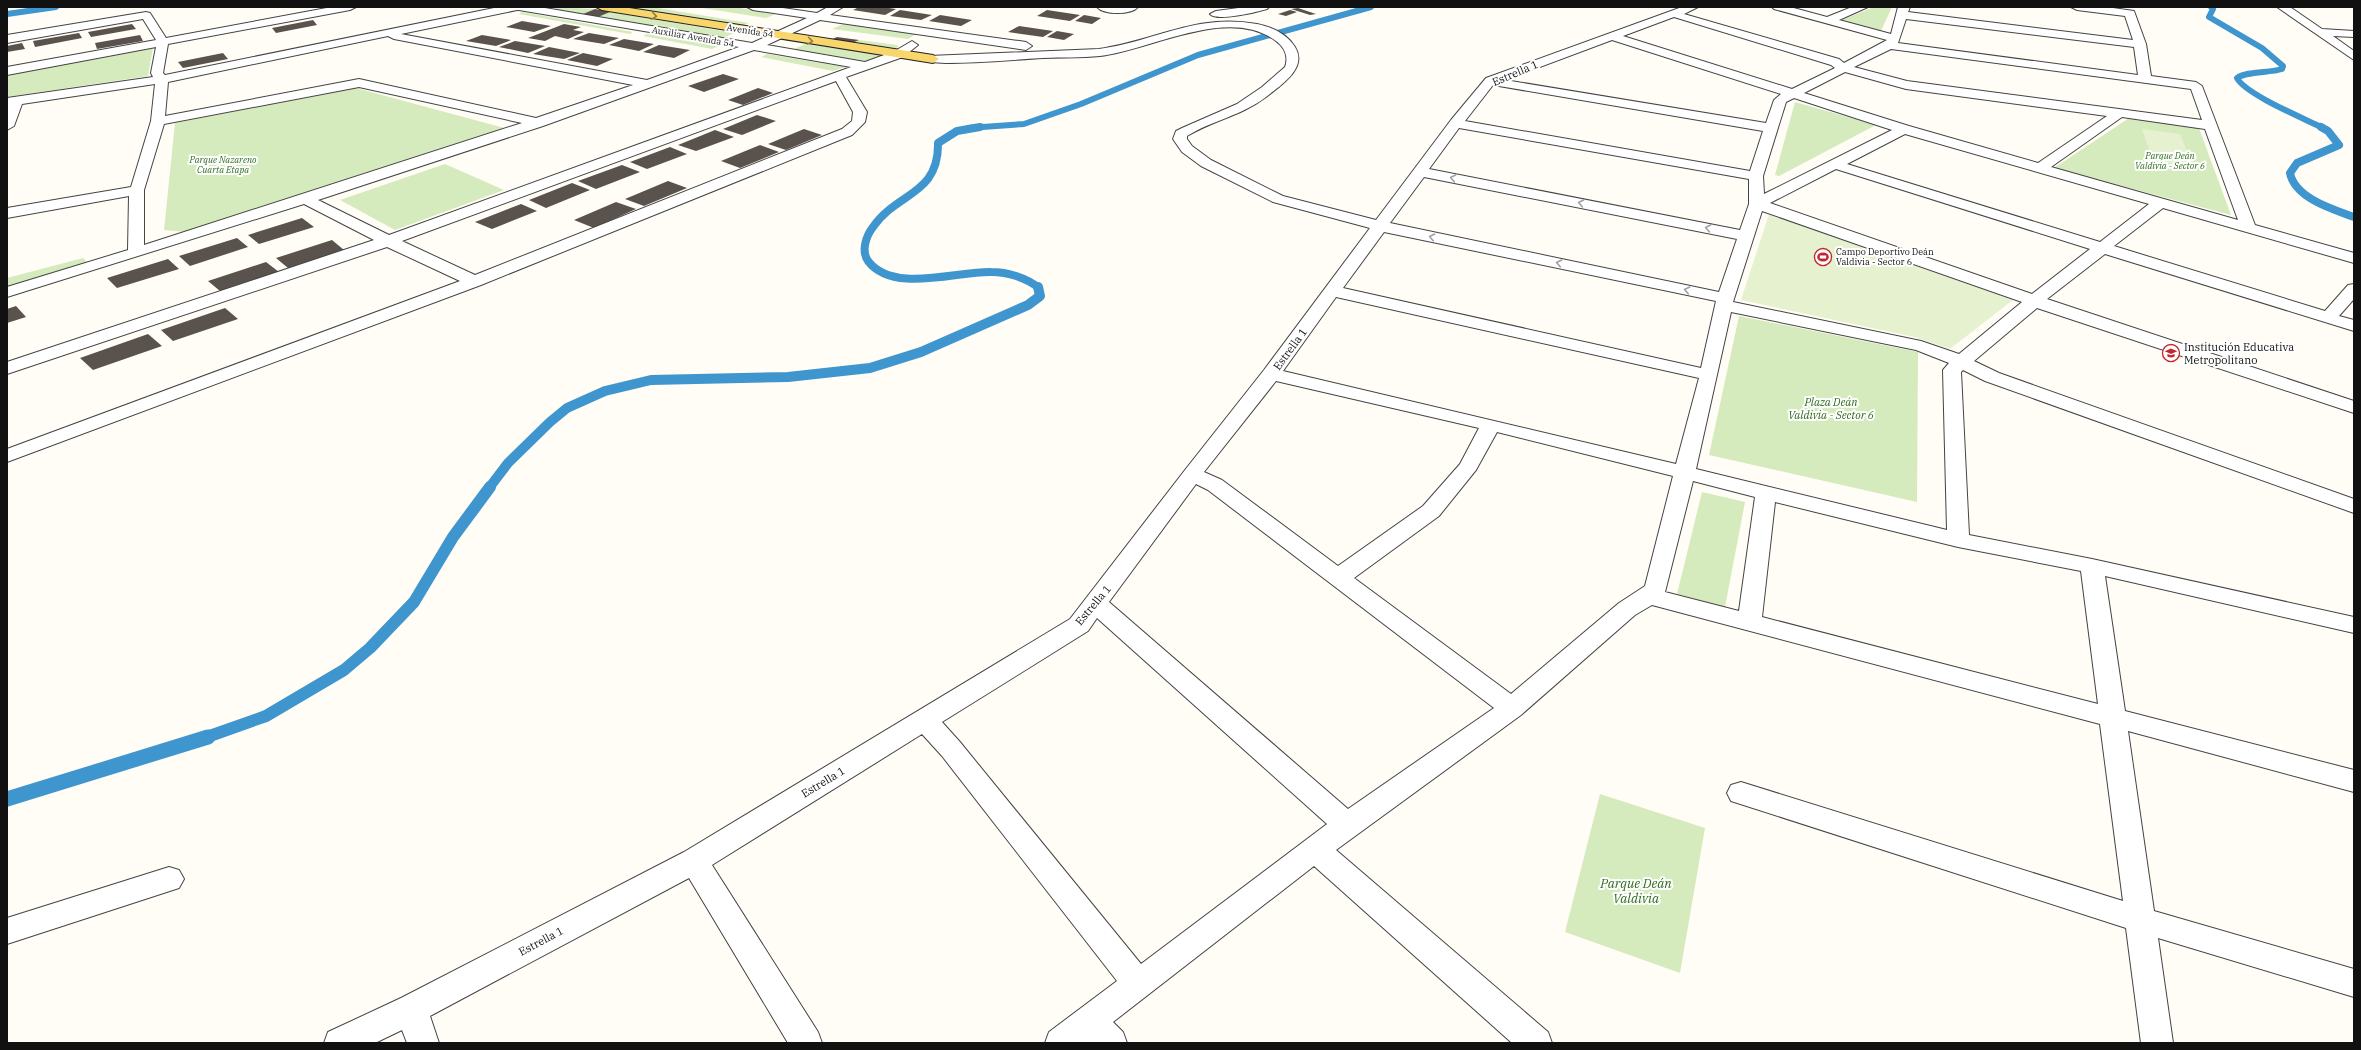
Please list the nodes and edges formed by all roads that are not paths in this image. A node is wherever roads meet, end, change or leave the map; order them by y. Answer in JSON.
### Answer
{"nodes":[{"id":1,"x":350,"y":7,"type":"edge"},
{"id":2,"x":515,"y":7,"type":"edge"},
{"id":3,"x":519,"y":7,"type":"edge"},
{"id":4,"x":602,"y":7,"type":"edge"},
{"id":5,"x":674,"y":7,"type":"edge"},
{"id":6,"x":753,"y":7,"type":"edge"},
{"id":7,"x":837,"y":7,"type":"edge"},
{"id":8,"x":1104,"y":7,"type":"edge"},
{"id":9,"x":1132,"y":7,"type":"edge"},
{"id":10,"x":1263,"y":7,"type":"edge"},
{"id":11,"x":1778,"y":7,"type":"edge"},
{"id":12,"x":1862,"y":7,"type":"edge"},
{"id":13,"x":2078,"y":7,"type":"edge"},
{"id":14,"x":2283,"y":7,"type":"edge"},
{"id":15,"x":2103,"y":8,"type":"edge"},
{"id":16,"x":1683,"y":10,"type":"edge"},
{"id":17,"x":1904,"y":11,"type":"edge"},
{"id":18,"x":816,"y":17,"type":"junction"},
{"id":19,"x":1826,"y":21,"type":"junction"},
{"id":20,"x":797,"y":28,"type":"junction"},
{"id":21,"x":1179,"y":31,"type":"junction"},
{"id":22,"x":2320,"y":32,"type":"junction"},
{"id":23,"x":385,"y":34,"type":"junction"},
{"id":24,"x":2354,"y":34,"type":"edge"},
{"id":25,"x":780,"y":36,"type":"junction"},
{"id":26,"x":1611,"y":36,"type":"junction"},
{"id":27,"x":7,"y":39,"type":"edge"},
{"id":28,"x":163,"y":42,"type":"junction"},
{"id":29,"x":1892,"y":42,"type":"junction"},
{"id":30,"x":2140,"y":44,"type":"junction"},
{"id":31,"x":912,"y":45,"type":"junction"},
{"id":32,"x":751,"y":47,"type":"junction"},
{"id":33,"x":1037,"y":47,"type":"dead end"},
{"id":34,"x":898,"y":54,"type":"junction"},
{"id":35,"x":2354,"y":56,"type":"edge"},
{"id":36,"x":933,"y":59,"type":"junction"},
{"id":37,"x":867,"y":65,"type":"junction"},
{"id":38,"x":1843,"y":68,"type":"junction"},
{"id":39,"x":7,"y":71,"type":"edge"},
{"id":40,"x":839,"y":76,"type":"junction"},
{"id":41,"x":162,"y":78,"type":"junction"},
{"id":42,"x":2145,"y":79,"type":"junction"},
{"id":43,"x":1490,"y":81,"type":"junction"},
{"id":44,"x":649,"y":85,"type":"junction"},
{"id":45,"x":1788,"y":94,"type":"junction"},
{"id":46,"x":12,"y":101,"type":"edge"},
{"id":47,"x":2118,"y":114,"type":"junction"},
{"id":48,"x":158,"y":121,"type":"junction"},
{"id":49,"x":538,"y":122,"type":"junction"},
{"id":50,"x":1456,"y":123,"type":"junction"},
{"id":51,"x":2209,"y":125,"type":"junction"},
{"id":52,"x":7,"y":126,"type":"edge"},
{"id":53,"x":1770,"y":128,"type":"junction"},
{"id":54,"x":1904,"y":129,"type":"junction"},
{"id":55,"x":1834,"y":164,"type":"junction"},
{"id":56,"x":2040,"y":168,"type":"junction"},
{"id":57,"x":1421,"y":172,"type":"junction"},
{"id":58,"x":1756,"y":176,"type":"junction"},
{"id":59,"x":137,"y":190,"type":"junction"},
{"id":60,"x":307,"y":200,"type":"junction"},
{"id":61,"x":2161,"y":202,"type":"junction"},
{"id":62,"x":1757,"y":204,"type":"junction"},
{"id":63,"x":7,"y":213,"type":"edge"},
{"id":64,"x":1380,"y":226,"type":"junction"},
{"id":65,"x":2248,"y":227,"type":"junction"},
{"id":66,"x":1746,"y":236,"type":"junction"},
{"id":67,"x":388,"y":241,"type":"junction"},
{"id":68,"x":2102,"y":249,"type":"junction"},
{"id":69,"x":136,"y":253,"type":"junction"},
{"id":70,"x":2354,"y":258,"type":"edge"},
{"id":71,"x":475,"y":281,"type":"junction"},
{"id":72,"x":2354,"y":289,"type":"edge"},
{"id":73,"x":1332,"y":291,"type":"junction"},
{"id":74,"x":7,"y":292,"type":"edge"},
{"id":75,"x":2034,"y":301,"type":"junction"},
{"id":76,"x":1724,"y":302,"type":"junction"},
{"id":77,"x":2328,"y":318,"type":"junction"},
{"id":78,"x":2354,"y":326,"type":"edge"},
{"id":79,"x":1960,"y":361,"type":"junction"},
{"id":80,"x":7,"y":368,"type":"edge"},
{"id":81,"x":1271,"y":374,"type":"junction"},
{"id":82,"x":1710,"y":376,"type":"junction"},
{"id":83,"x":2354,"y":407,"type":"edge"},
{"id":84,"x":1491,"y":425,"type":"junction"},
{"id":85,"x":7,"y":456,"type":"edge"},
{"id":86,"x":1686,"y":473,"type":"junction"},
{"id":87,"x":1192,"y":474,"type":"junction"},
{"id":88,"x":1766,"y":492,"type":"junction"},
{"id":89,"x":2354,"y":506,"type":"edge"},
{"id":90,"x":1958,"y":540,"type":"junction"},
{"id":91,"x":2092,"y":566,"type":"junction"},
{"id":92,"x":1339,"y":577,"type":"junction"},
{"id":93,"x":1649,"y":596,"type":"junction"},
{"id":94,"x":1096,"y":604,"type":"junction"},
{"id":95,"x":1749,"y":623,"type":"junction"},
{"id":96,"x":2354,"y":625,"type":"edge"},
{"id":97,"x":1512,"y":708,"type":"junction"},
{"id":98,"x":2113,"y":719,"type":"junction"},
{"id":99,"x":924,"y":720,"type":"junction"},
{"id":100,"x":2354,"y":781,"type":"edge"},
{"id":101,"x":1741,"y":793,"type":"dead end"},
{"id":102,"x":1347,"y":825,"type":"junction"},
{"id":103,"x":1316,"y":850,"type":"junction"},
{"id":104,"x":694,"y":861,"type":"junction"},
{"id":105,"x":169,"y":879,"type":"dead end"},
{"id":106,"x":2141,"y":920,"type":"junction"},
{"id":107,"x":7,"y":931,"type":"edge"},
{"id":108,"x":2354,"y":983,"type":"edge"},
{"id":109,"x":1138,"y":984,"type":"junction"},
{"id":110,"x":412,"y":1009,"type":"junction"},
{"id":111,"x":1100,"y":1032,"type":"edge"},
{"id":112,"x":340,"y":1043,"type":"edge"},
{"id":113,"x":423,"y":1043,"type":"edge"},
{"id":114,"x":806,"y":1043,"type":"edge"},
{"id":115,"x":1061,"y":1043,"type":"edge"},
{"id":116,"x":1536,"y":1043,"type":"edge"},
{"id":117,"x":2157,"y":1043,"type":"edge"}],
"edges":[{"from":1,"to":28,"type":"street"},
{"from":2,"to":23,"type":"street"},
{"from":3,"to":32,"type":"street","name":"Auxiliar Avenida 54"},
{"from":4,"to":25,"type":"main road","name":"Avenida 54","one_way":true},
{"from":5,"to":20,"type":"main road","name":"Avenida 54"},
{"from":6,"to":18,"type":"street"},
{"from":7,"to":18,"type":"street"},
{"from":8,"to":9,"type":"street"},
{"from":10,"to":21,"type":"street"},
{"from":11,"to":19,"type":"street"},
{"from":12,"to":19,"type":"street"},
{"from":13,"to":15,"type":"street"},
{"from":14,"to":22,"type":"street"},
{"from":15,"to":30,"type":"street"},
{"from":16,"to":26,"type":"street","name":"Estrella 1"},
{"from":16,"to":38,"type":"street"},
{"from":17,"to":29,"type":"street"},
{"from":17,"to":30,"type":"street"},
{"from":18,"to":20,"type":"street"},
{"from":18,"to":33,"type":"street"},
{"from":19,"to":29,"type":"street"},
{"from":20,"to":25,"type":"street"},
{"from":20,"to":31,"type":"main road","name":"Avenida 54"},
{"from":21,"to":36,"type":"street"},
{"from":21,"to":64,"type":"street"},
{"from":22,"to":24,"type":"street"},
{"from":22,"to":35,"type":"street"},
{"from":23,"to":41,"type":"street"},
{"from":23,"to":44,"type":"street"},
{"from":25,"to":32,"type":"street"},
{"from":25,"to":34,"type":"main road","name":"Avenida 54","one_way":true},
{"from":26,"to":43,"type":"street","name":"Estrella 1"},
{"from":26,"to":45,"type":"street"},
{"from":27,"to":28,"type":"street"},
{"from":28,"to":39,"type":"street"},
{"from":28,"to":41,"type":"street"},
{"from":29,"to":38,"type":"street"},
{"from":29,"to":42,"type":"street"},
{"from":30,"to":42,"type":"street"},
{"from":31,"to":34,"type":"street"},
{"from":31,"to":36,"type":"main road","name":"Avenida 54"},
{"from":32,"to":37,"type":"street","name":"Auxiliar Avenida 54"},
{"from":32,"to":44,"type":"street"},
{"from":34,"to":36,"type":"main road","name":"Avenida 54"},
{"from":34,"to":37,"type":"street"},
{"from":37,"to":40,"type":"street"},
{"from":38,"to":45,"type":"street"},
{"from":38,"to":47,"type":"street"},
{"from":40,"to":67,"type":"street"},
{"from":40,"to":71,"type":"street"},
{"from":41,"to":46,"type":"street"},
{"from":41,"to":48,"type":"street"},
{"from":42,"to":51,"type":"street"},
{"from":43,"to":50,"type":"street","name":"Estrella 1"},
{"from":43,"to":53,"type":"street"},
{"from":44,"to":49,"type":"street"},
{"from":45,"to":53,"type":"street"},
{"from":45,"to":54,"type":"street"},
{"from":46,"to":52,"type":"street"},
{"from":47,"to":51,"type":"street"},
{"from":47,"to":56,"type":"street"},
{"from":48,"to":49,"type":"street"},
{"from":48,"to":59,"type":"street"},
{"from":49,"to":60,"type":"street"},
{"from":50,"to":57,"type":"street","name":"Estrella 1"},
{"from":50,"to":58,"type":"street"},
{"from":51,"to":65,"type":"street"},
{"from":53,"to":58,"type":"street"},
{"from":54,"to":55,"type":"street"},
{"from":54,"to":56,"type":"street"},
{"from":55,"to":62,"type":"street"},
{"from":55,"to":68,"type":"street"},
{"from":56,"to":61,"type":"street"},
{"from":57,"to":64,"type":"street","name":"Estrella 1"},
{"from":66,"to":57,"type":"street","one_way":true},
{"from":58,"to":62,"type":"street"},
{"from":59,"to":63,"type":"street"},
{"from":59,"to":69,"type":"street"},
{"from":60,"to":67,"type":"street"},
{"from":60,"to":69,"type":"street"},
{"from":61,"to":65,"type":"street"},
{"from":61,"to":68,"type":"street"},
{"from":62,"to":66,"type":"street"},
{"from":62,"to":75,"type":"street"},
{"from":64,"to":73,"type":"street","name":"Estrella 1"},
{"from":76,"to":64,"type":"street","one_way":true},
{"from":65,"to":70,"type":"street"},
{"from":66,"to":76,"type":"street"},
{"from":67,"to":71,"type":"street"},
{"from":67,"to":80,"type":"street"},
{"from":68,"to":75,"type":"street"},
{"from":68,"to":77,"type":"street"},
{"from":69,"to":74,"type":"street"},
{"from":71,"to":85,"type":"street"},
{"from":72,"to":77,"type":"street"},
{"from":73,"to":81,"type":"street","name":"Estrella 1"},
{"from":73,"to":82,"type":"street"},
{"from":75,"to":79,"type":"street"},
{"from":75,"to":83,"type":"street"},
{"from":76,"to":79,"type":"street"},
{"from":76,"to":82,"type":"street"},
{"from":77,"to":78,"type":"street"},
{"from":79,"to":89,"type":"street"},
{"from":79,"to":90,"type":"street"},
{"from":81,"to":84,"type":"street"},
{"from":81,"to":87,"type":"street","name":"Estrella 1"},
{"from":82,"to":86,"type":"street"},
{"from":84,"to":86,"type":"street"},
{"from":84,"to":92,"type":"street"},
{"from":86,"to":88,"type":"street"},
{"from":86,"to":93,"type":"street"},
{"from":87,"to":92,"type":"street"},
{"from":87,"to":94,"type":"street","name":"Estrella 1"},
{"from":88,"to":90,"type":"street"},
{"from":88,"to":95,"type":"street"},
{"from":90,"to":91,"type":"street"},
{"from":91,"to":96,"type":"street"},
{"from":91,"to":98,"type":"street"},
{"from":92,"to":97,"type":"street"},
{"from":93,"to":95,"type":"street"},
{"from":93,"to":97,"type":"street"},
{"from":94,"to":99,"type":"street","name":"Estrella 1"},
{"from":94,"to":102,"type":"street"},
{"from":95,"to":98,"type":"street"},
{"from":97,"to":102,"type":"street"},
{"from":98,"to":100,"type":"street"},
{"from":98,"to":106,"type":"street"},
{"from":99,"to":104,"type":"street","name":"Estrella 1"},
{"from":99,"to":109,"type":"street"},
{"from":101,"to":106,"type":"street"},
{"from":102,"to":103,"type":"street"},
{"from":103,"to":109,"type":"street"},
{"from":103,"to":116,"type":"street"},
{"from":104,"to":110,"type":"street","name":"Estrella 1"},
{"from":104,"to":114,"type":"street"},
{"from":105,"to":107,"type":"street"},
{"from":106,"to":108,"type":"street"},
{"from":106,"to":117,"type":"street"},
{"from":109,"to":111,"type":"street"},
{"from":110,"to":112,"type":"street","name":"Estrella 1"},
{"from":110,"to":113,"type":"street"},
{"from":111,"to":115,"type":"street"}]}
